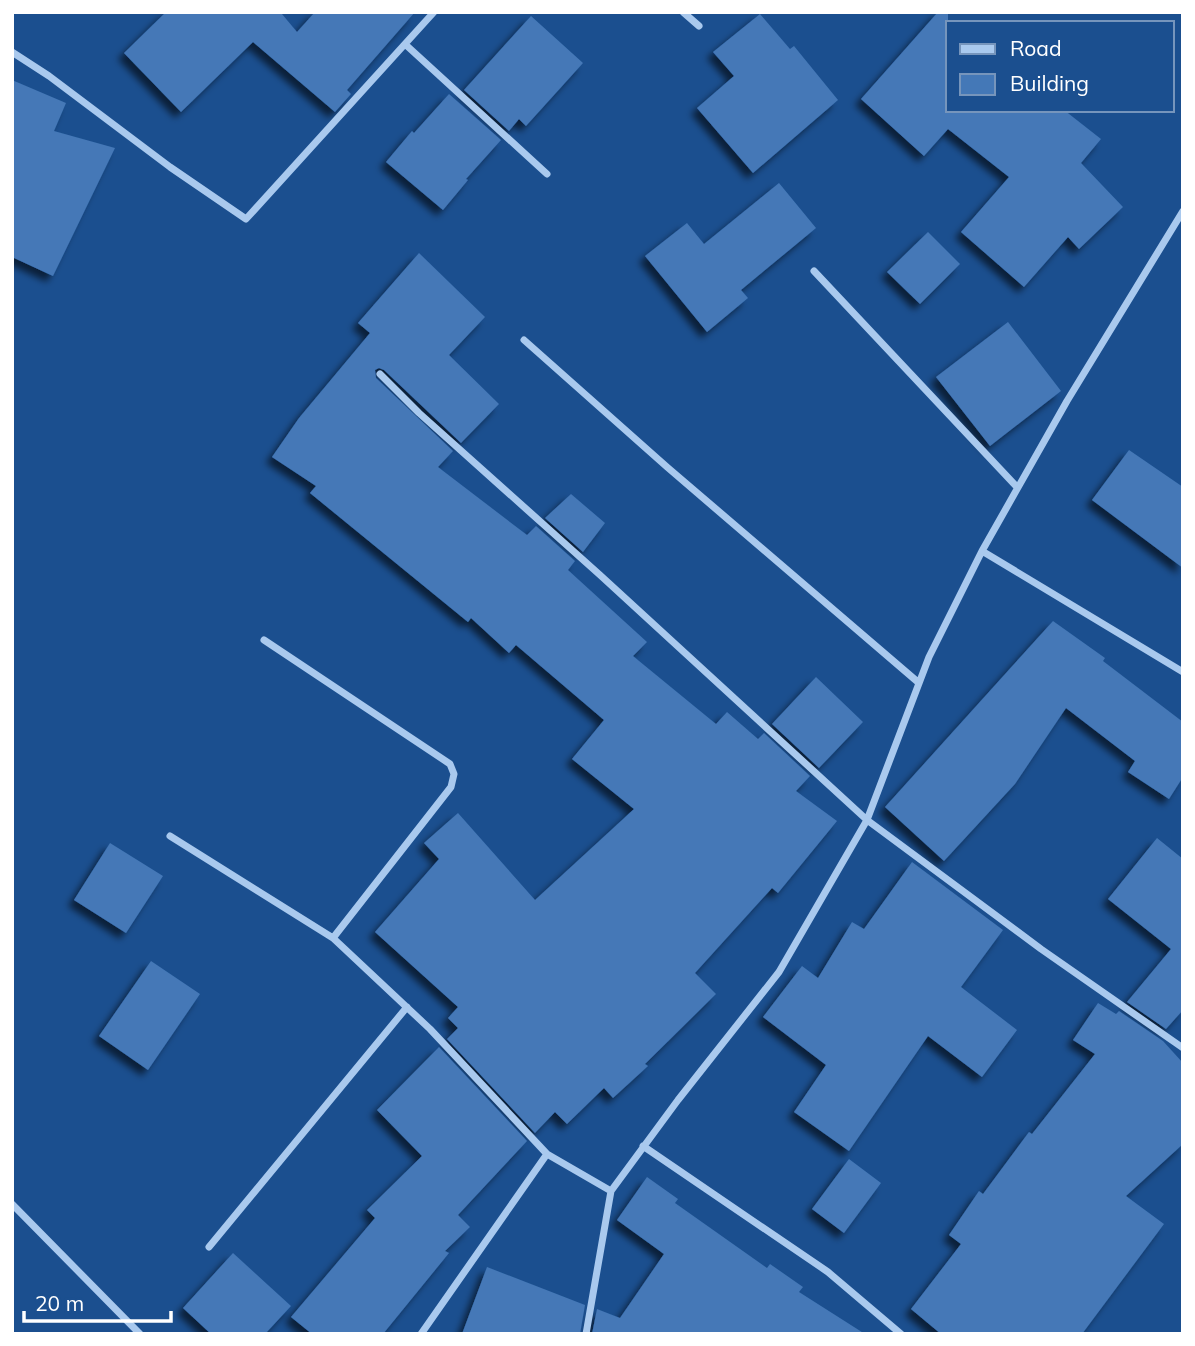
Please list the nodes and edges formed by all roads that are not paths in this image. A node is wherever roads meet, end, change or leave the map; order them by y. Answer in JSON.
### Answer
{"nodes":[{"id":1,"x":434,"y":12,"type":"edge"},
{"id":2,"x":683,"y":12,"type":"edge"},
{"id":3,"x":699,"y":26,"type":"dead end"},
{"id":4,"x":406,"y":45,"type":"junction"},
{"id":5,"x":12,"y":52,"type":"edge"},
{"id":6,"x":547,"y":174,"type":"dead end"},
{"id":7,"x":1183,"y":211,"type":"edge"},
{"id":8,"x":814,"y":271,"type":"dead end"},
{"id":9,"x":524,"y":340,"type":"dead end"},
{"id":10,"x":380,"y":374,"type":"dead end"},
{"id":11,"x":1017,"y":487,"type":"junction"},
{"id":12,"x":982,"y":551,"type":"junction"},
{"id":13,"x":264,"y":640,"type":"dead end"},
{"id":14,"x":1183,"y":672,"type":"edge"},
{"id":15,"x":919,"y":683,"type":"junction"},
{"id":16,"x":867,"y":820,"type":"junction"},
{"id":17,"x":170,"y":836,"type":"dead end"},
{"id":18,"x":333,"y":938,"type":"junction"},
{"id":19,"x":407,"y":1007,"type":"junction"},
{"id":20,"x":1183,"y":1048,"type":"edge"},
{"id":21,"x":643,"y":1146,"type":"junction"},
{"id":22,"x":547,"y":1154,"type":"junction"},
{"id":23,"x":611,"y":1191,"type":"junction"},
{"id":24,"x":12,"y":1204,"type":"edge"},
{"id":25,"x":209,"y":1248,"type":"dead end"},
{"id":26,"x":140,"y":1334,"type":"edge"},
{"id":27,"x":421,"y":1334,"type":"edge"},
{"id":28,"x":586,"y":1334,"type":"edge"},
{"id":29,"x":901,"y":1334,"type":"edge"}],
"edges":[{"from":1,"to":4,"type":"street"},
{"from":2,"to":3,"type":"street"},
{"from":4,"to":5,"type":"street"},
{"from":4,"to":6,"type":"street"},
{"from":7,"to":11,"type":"street"},
{"from":8,"to":11,"type":"street"},
{"from":9,"to":15,"type":"street"},
{"from":10,"to":16,"type":"street"},
{"from":11,"to":12,"type":"street"},
{"from":12,"to":14,"type":"street"},
{"from":12,"to":15,"type":"street"},
{"from":13,"to":18,"type":"street"},
{"from":15,"to":16,"type":"street"},
{"from":16,"to":20,"type":"street"},
{"from":16,"to":21,"type":"street"},
{"from":17,"to":18,"type":"street"},
{"from":18,"to":19,"type":"street"},
{"from":19,"to":22,"type":"street"},
{"from":19,"to":25,"type":"street"},
{"from":21,"to":23,"type":"street"},
{"from":21,"to":29,"type":"street"},
{"from":22,"to":23,"type":"street"},
{"from":22,"to":27,"type":"street"},
{"from":23,"to":28,"type":"street"},
{"from":24,"to":26,"type":"street"}]}
